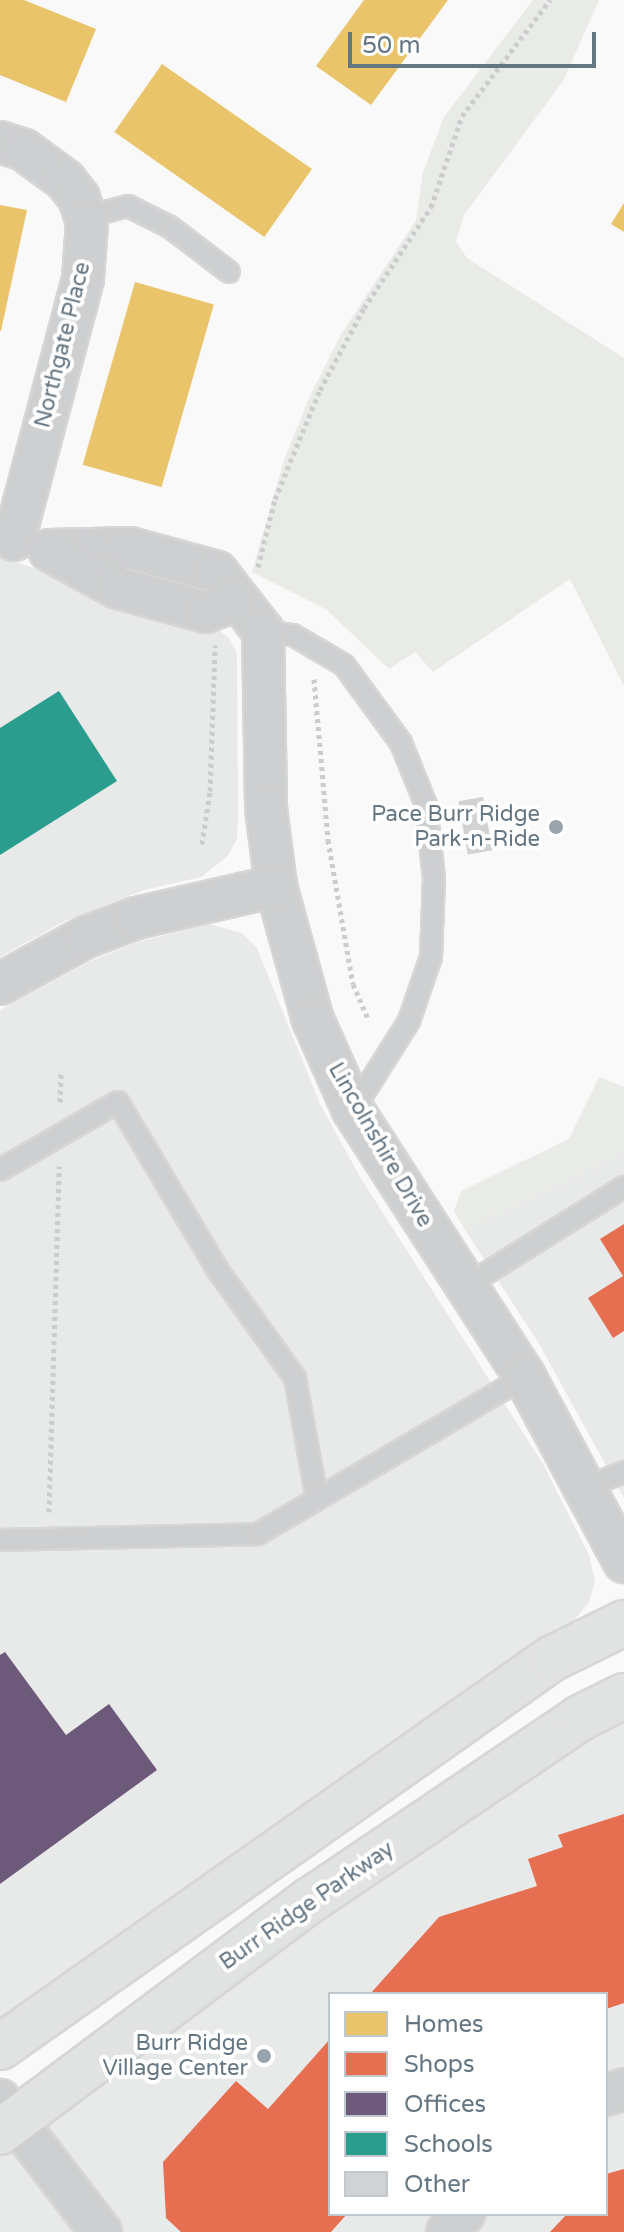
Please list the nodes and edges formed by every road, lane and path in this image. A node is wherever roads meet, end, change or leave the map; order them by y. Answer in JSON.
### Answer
{"nodes":[{"id":1,"x":550,"y":0,"type":"edge"},
{"id":2,"x":0,"y":142,"type":"edge"},
{"id":3,"x":85,"y":217,"type":"junction"},
{"id":4,"x":229,"y":272,"type":"dead end"},
{"id":5,"x":21,"y":542,"type":"edge"},
{"id":6,"x":235,"y":600,"type":"junction"},
{"id":7,"x":263,"y":631,"type":"junction"},
{"id":8,"x":314,"y":679,"type":"dead end"},
{"id":9,"x":202,"y":844,"type":"dead end"},
{"id":10,"x":276,"y":886,"type":"junction"},
{"id":11,"x":0,"y":984,"type":"edge"},
{"id":12,"x":369,"y":1021,"type":"dead end"},
{"id":13,"x":61,"y":1071,"type":"dead end"},
{"id":14,"x":60,"y":1102,"type":"dead end"},
{"id":15,"x":353,"y":1110,"type":"junction"},
{"id":16,"x":59,"y":1153,"type":"dead end"},
{"id":17,"x":0,"y":1170,"type":"edge"},
{"id":18,"x":624,"y":1187,"type":"edge"},
{"id":19,"x":466,"y":1286,"type":"junction"},
{"id":20,"x":525,"y":1377,"type":"junction"},
{"id":21,"x":624,"y":1472,"type":"edge"},
{"id":22,"x":587,"y":1487,"type":"junction"},
{"id":23,"x":317,"y":1499,"type":"junction"},
{"id":24,"x":49,"y":1512,"type":"dead end"},
{"id":25,"x":0,"y":1540,"type":"edge"},
{"id":26,"x":624,"y":1562,"type":"edge"},
{"id":27,"x":624,"y":1623,"type":"edge"},
{"id":28,"x":624,"y":1696,"type":"edge"},
{"id":29,"x":0,"y":2047,"type":"edge"},
{"id":30,"x":5,"y":2117,"type":"edge"},
{"id":31,"x":462,"y":2216,"type":"edge"},
{"id":32,"x":101,"y":2232,"type":"edge"},
{"id":33,"x":447,"y":2232,"type":"edge"}],
"edges":[{"from":1,"to":6,"type":"path"},
{"from":2,"to":3,"type":"street"},
{"from":3,"to":4,"type":"lane"},
{"from":3,"to":5,"type":"street","name":"Northgate Place"},
{"from":5,"to":6,"type":"street"},
{"from":6,"to":7,"type":"street"},
{"from":6,"to":9,"type":"path"},
{"from":7,"to":10,"type":"street","name":"Lincolnshire Drive"},
{"from":7,"to":15,"type":"lane"},
{"from":8,"to":12,"type":"path"},
{"from":10,"to":11,"type":"street"},
{"from":10,"to":15,"type":"street","name":"Lincolnshire Drive"},
{"from":13,"to":14,"type":"path"},
{"from":15,"to":19,"type":"street","name":"Lincolnshire Drive"},
{"from":16,"to":24,"type":"path"},
{"from":17,"to":23,"type":"lane"},
{"from":18,"to":19,"type":"lane"},
{"from":19,"to":20,"type":"street","name":"Lincolnshire Drive"},
{"from":20,"to":22,"type":"street","name":"Lincolnshire Drive"},
{"from":20,"to":23,"type":"lane"},
{"from":21,"to":22,"type":"lane"},
{"from":22,"to":26,"type":"street","name":"Lincolnshire Drive"},
{"from":23,"to":25,"type":"lane"},
{"from":27,"to":29,"type":"street"},
{"from":28,"to":30,"type":"street","name":"Burr Ridge Parkway"},
{"from":30,"to":32,"type":"street"},
{"from":31,"to":33,"type":"street"}]}
